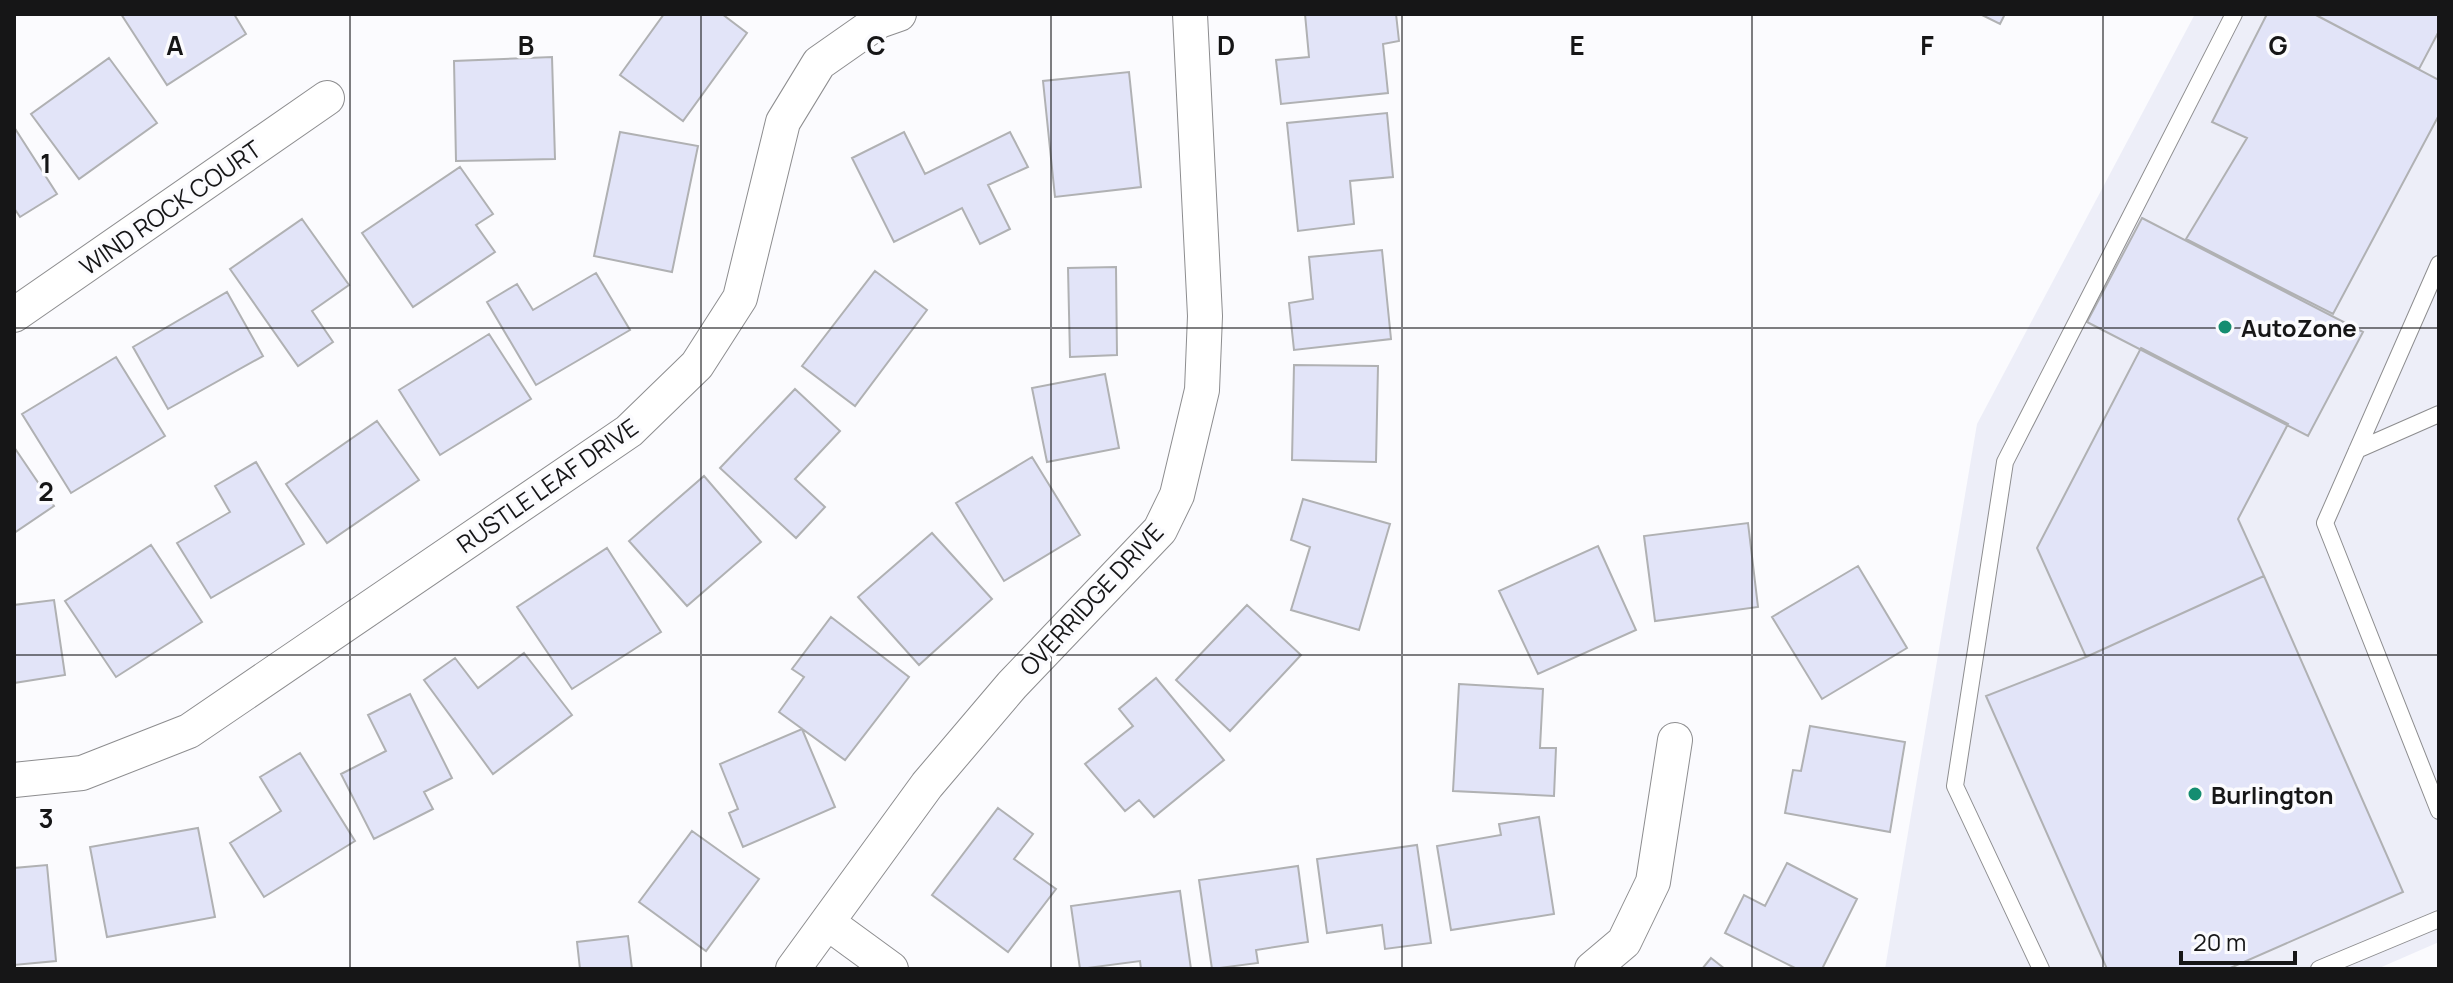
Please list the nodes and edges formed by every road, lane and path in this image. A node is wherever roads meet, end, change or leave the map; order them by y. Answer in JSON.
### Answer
{"nodes":[{"id":1,"x":899,"y":14,"type":"edge"},
{"id":2,"x":1190,"y":14,"type":"edge"},
{"id":3,"x":2234,"y":14,"type":"edge"},
{"id":4,"x":327,"y":98,"type":"dead end"},
{"id":5,"x":2439,"y":264,"type":"edge"},
{"id":6,"x":2434,"y":284,"type":"edge"},
{"id":7,"x":14,"y":315,"type":"edge"},
{"id":8,"x":2439,"y":414,"type":"edge"},
{"id":9,"x":2357,"y":450,"type":"junction"},
{"id":10,"x":1675,"y":740,"type":"dead end"},
{"id":11,"x":14,"y":780,"type":"edge"},
{"id":12,"x":2439,"y":811,"type":"edge"},
{"id":13,"x":2439,"y":919,"type":"edge"},
{"id":14,"x":828,"y":923,"type":"junction"},
{"id":15,"x":793,"y":969,"type":"edge"},
{"id":16,"x":891,"y":969,"type":"edge"},
{"id":17,"x":1592,"y":969,"type":"edge"},
{"id":18,"x":2041,"y":969,"type":"edge"},
{"id":19,"x":2319,"y":969,"type":"edge"}],
"edges":[{"from":1,"to":11,"type":"street","name":"RUSTLE LEAF DRIVE"},
{"from":2,"to":14,"type":"street","name":"OVERRIDGE DRIVE"},
{"from":3,"to":18,"type":"lane"},
{"from":4,"to":7,"type":"street","name":"WIND ROCK COURT"},
{"from":5,"to":6,"type":"lane"},
{"from":6,"to":9,"type":"lane"},
{"from":8,"to":9,"type":"lane"},
{"from":9,"to":12,"type":"lane"},
{"from":10,"to":17,"type":"street"},
{"from":13,"to":19,"type":"lane"},
{"from":14,"to":15,"type":"street","name":"OVERRIDGE DRIVE"},
{"from":14,"to":16,"type":"street"}]}
